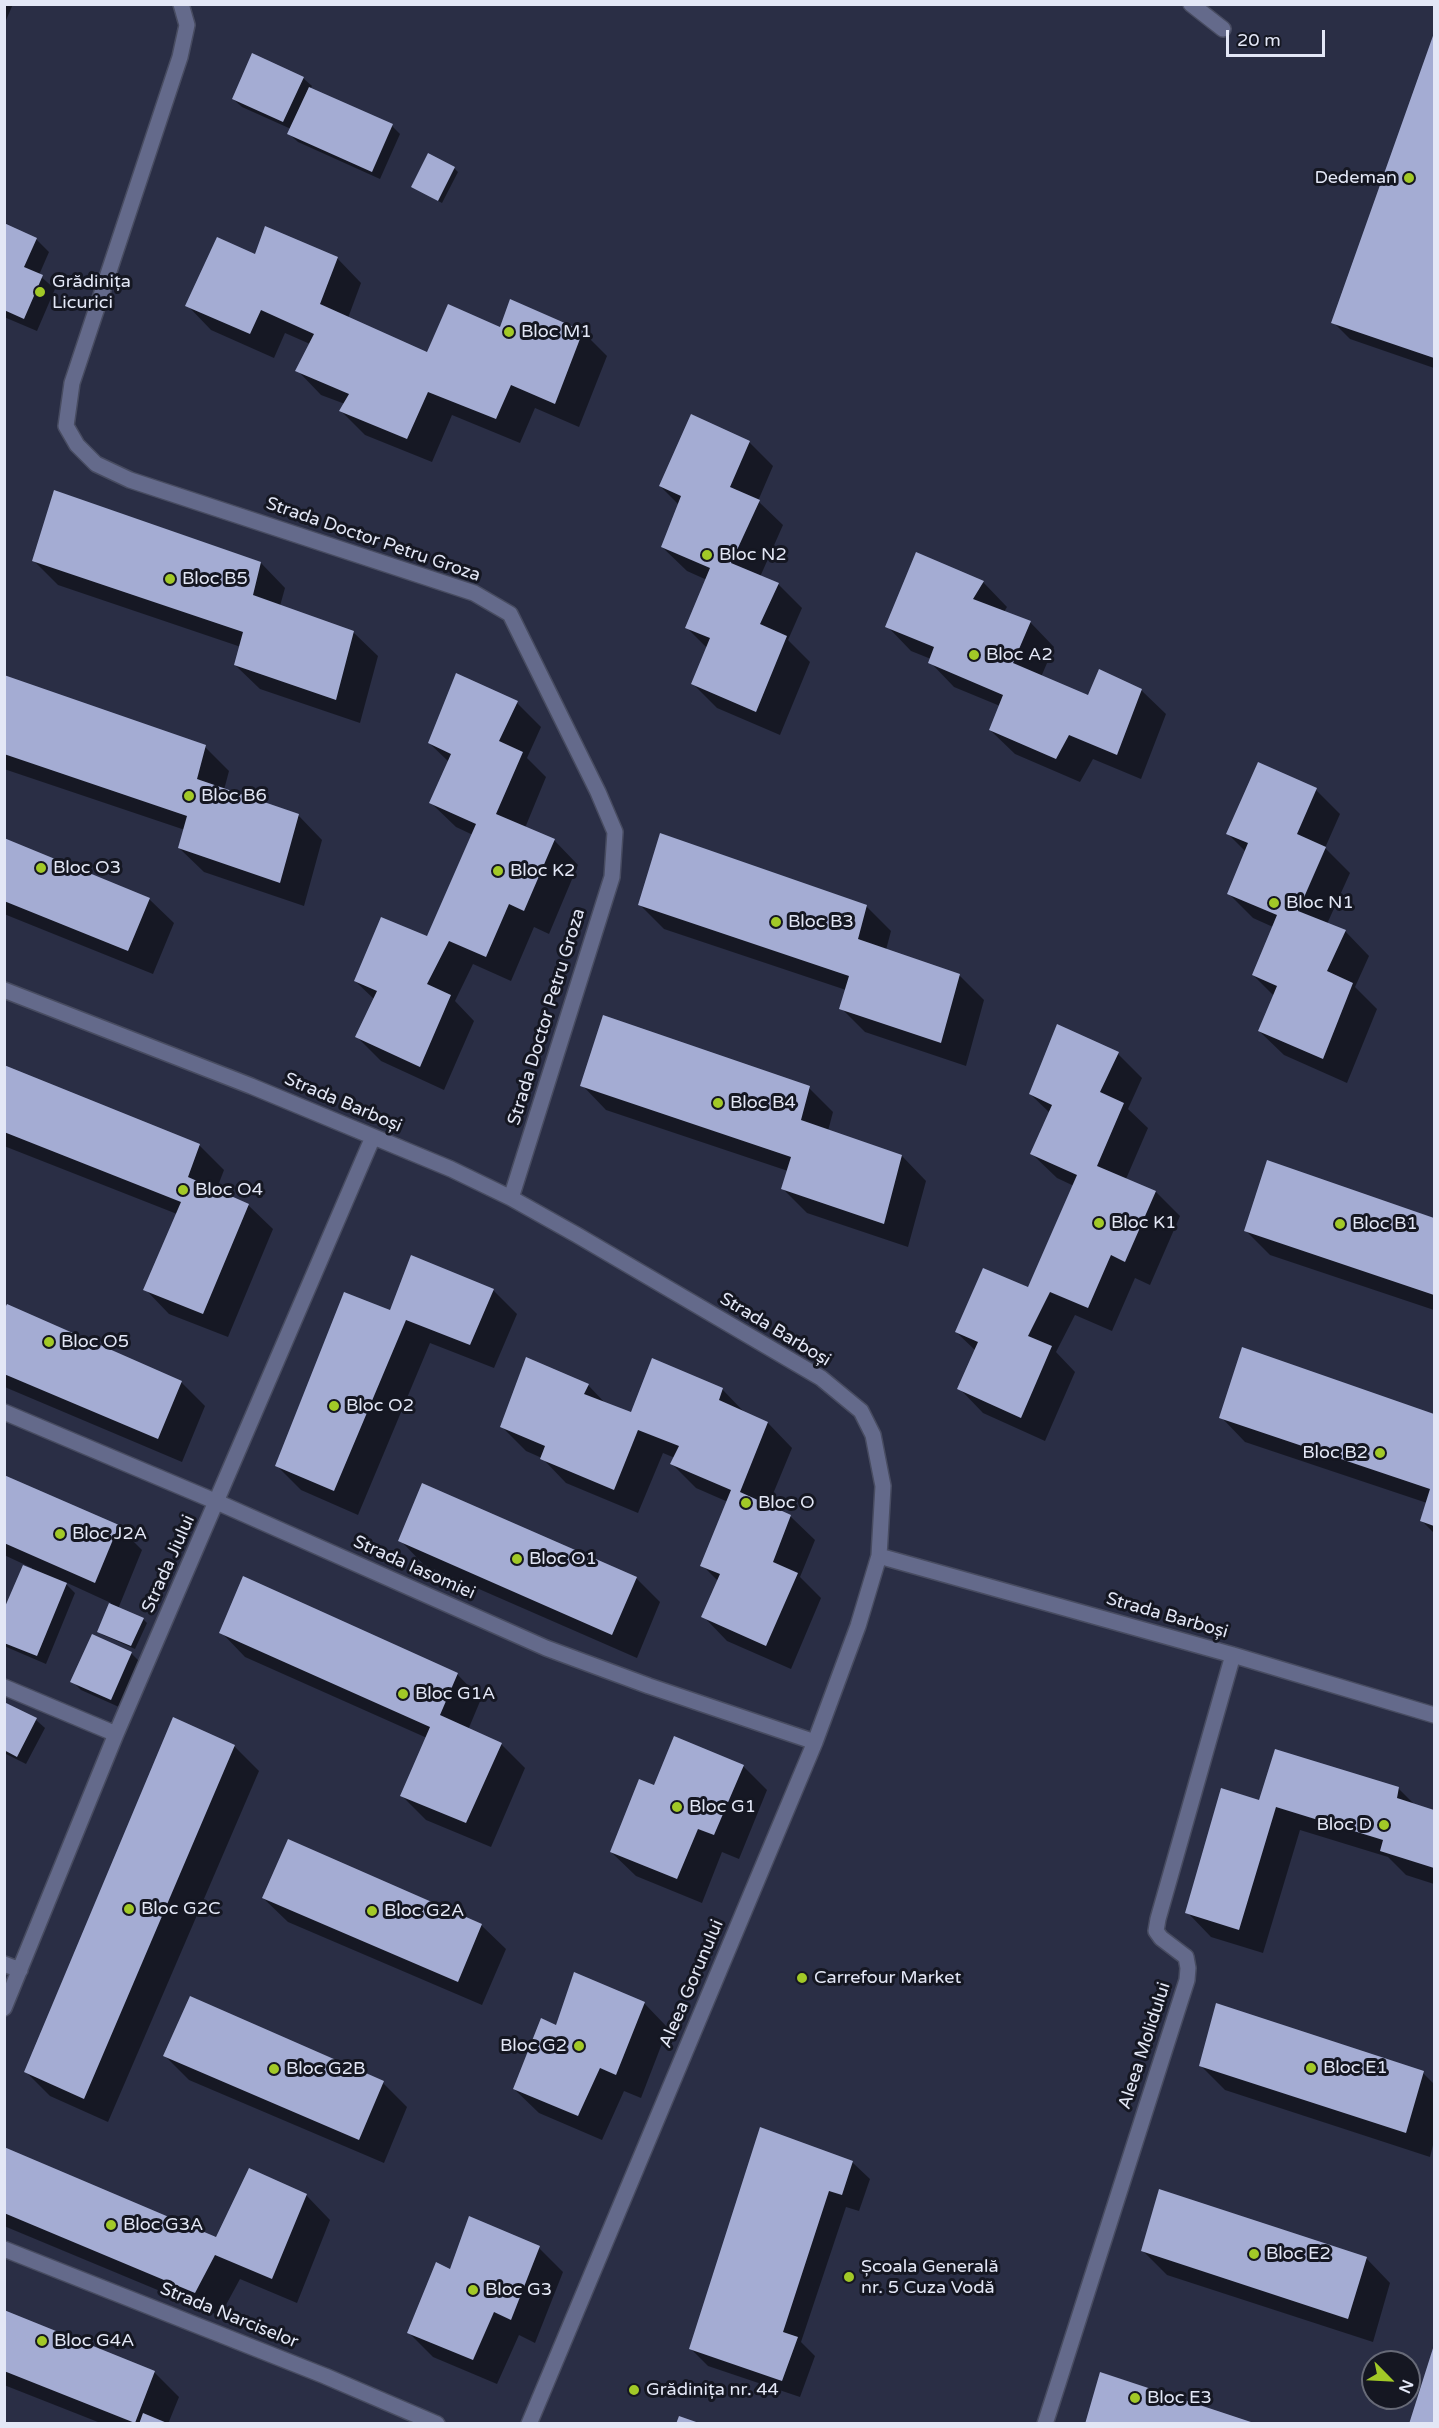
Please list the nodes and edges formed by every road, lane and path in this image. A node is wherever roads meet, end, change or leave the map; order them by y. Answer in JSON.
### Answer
{"nodes":[{"id":1,"x":181,"y":4,"type":"edge"},
{"id":2,"x":1191,"y":4,"type":"edge"},
{"id":3,"x":1223,"y":29,"type":"dead end"},
{"id":4,"x":4,"y":990,"type":"edge"},
{"id":5,"x":373,"y":1137,"type":"junction"},
{"id":6,"x":511,"y":1198,"type":"junction"},
{"id":7,"x":4,"y":1412,"type":"edge"},
{"id":8,"x":218,"y":1502,"type":"junction"},
{"id":9,"x":879,"y":1556,"type":"junction"},
{"id":10,"x":1233,"y":1655,"type":"junction"},
{"id":11,"x":4,"y":1687,"type":"edge"},
{"id":12,"x":1434,"y":1716,"type":"edge"},
{"id":13,"x":116,"y":1734,"type":"junction"},
{"id":14,"x":815,"y":1742,"type":"junction"},
{"id":15,"x":4,"y":1964,"type":"edge"},
{"id":16,"x":20,"y":1970,"type":"junction"},
{"id":17,"x":4,"y":2008,"type":"edge"},
{"id":18,"x":4,"y":2249,"type":"edge"},
{"id":19,"x":437,"y":2424,"type":"edge"},
{"id":20,"x":529,"y":2424,"type":"edge"},
{"id":21,"x":1045,"y":2424,"type":"edge"}],
"edges":[{"from":1,"to":6,"type":"street","name":"Strada Doctor Petru Groza"},
{"from":2,"to":3,"type":"street"},
{"from":4,"to":5,"type":"street","name":"Strada Barboși"},
{"from":5,"to":6,"type":"street","name":"Strada Barboși"},
{"from":5,"to":8,"type":"street","name":"Strada Jiului"},
{"from":6,"to":9,"type":"street","name":"Strada Barboși"},
{"from":7,"to":8,"type":"street","name":"Strada Iasomiei"},
{"from":8,"to":13,"type":"street","name":"Strada Jiului"},
{"from":8,"to":14,"type":"street","name":"Strada Iasomiei"},
{"from":9,"to":10,"type":"street","name":"Strada Barboși"},
{"from":9,"to":14,"type":"street","name":"Aleea Gorunului"},
{"from":10,"to":12,"type":"street","name":"Strada Barboși"},
{"from":10,"to":21,"type":"street","name":"Aleea Molidului"},
{"from":11,"to":13,"type":"street"},
{"from":13,"to":16,"type":"street","name":"Strada Jiului"},
{"from":14,"to":20,"type":"street","name":"Aleea Gorunului"},
{"from":15,"to":16,"type":"street"},
{"from":16,"to":17,"type":"street","name":"Strada Jiului"},
{"from":18,"to":19,"type":"street","name":"Strada Narciselor"}]}
